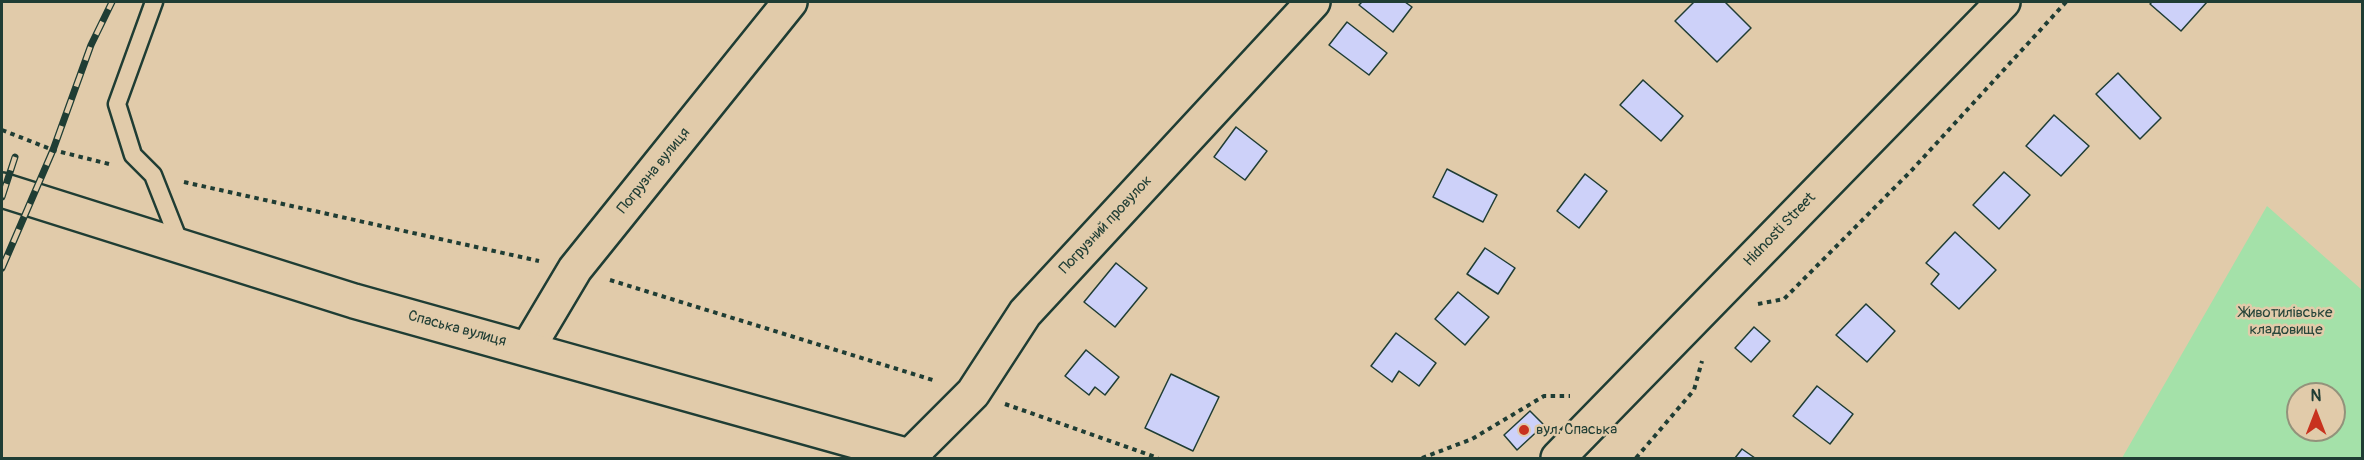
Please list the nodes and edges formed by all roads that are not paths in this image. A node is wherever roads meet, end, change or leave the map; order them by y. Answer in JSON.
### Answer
{"nodes":[{"id":1,"x":154,"y":2,"type":"edge"},
{"id":2,"x":790,"y":2,"type":"edge"},
{"id":3,"x":1312,"y":2,"type":"edge"},
{"id":4,"x":2003,"y":2,"type":"edge"},
{"id":5,"x":2,"y":190,"type":"edge"},
{"id":6,"x":183,"y":249,"type":"junction"},
{"id":7,"x":528,"y":348,"type":"junction"},
{"id":8,"x":913,"y":458,"type":"edge"},
{"id":9,"x":1558,"y":459,"type":"edge"}],
"edges":[{"from":1,"to":6,"type":"lane"},
{"from":2,"to":7,"type":"street","name":"Погрузна вулиця"},
{"from":3,"to":8,"type":"street","name":"Погрузний провулок"},
{"from":4,"to":9,"type":"street","name":"Hidnosti Street"},
{"from":5,"to":6,"type":"street","name":"Спаська вулиця"},
{"from":6,"to":7,"type":"street","name":"Спаська вулиця"},
{"from":7,"to":8,"type":"street","name":"Спаська вулиця"}]}
